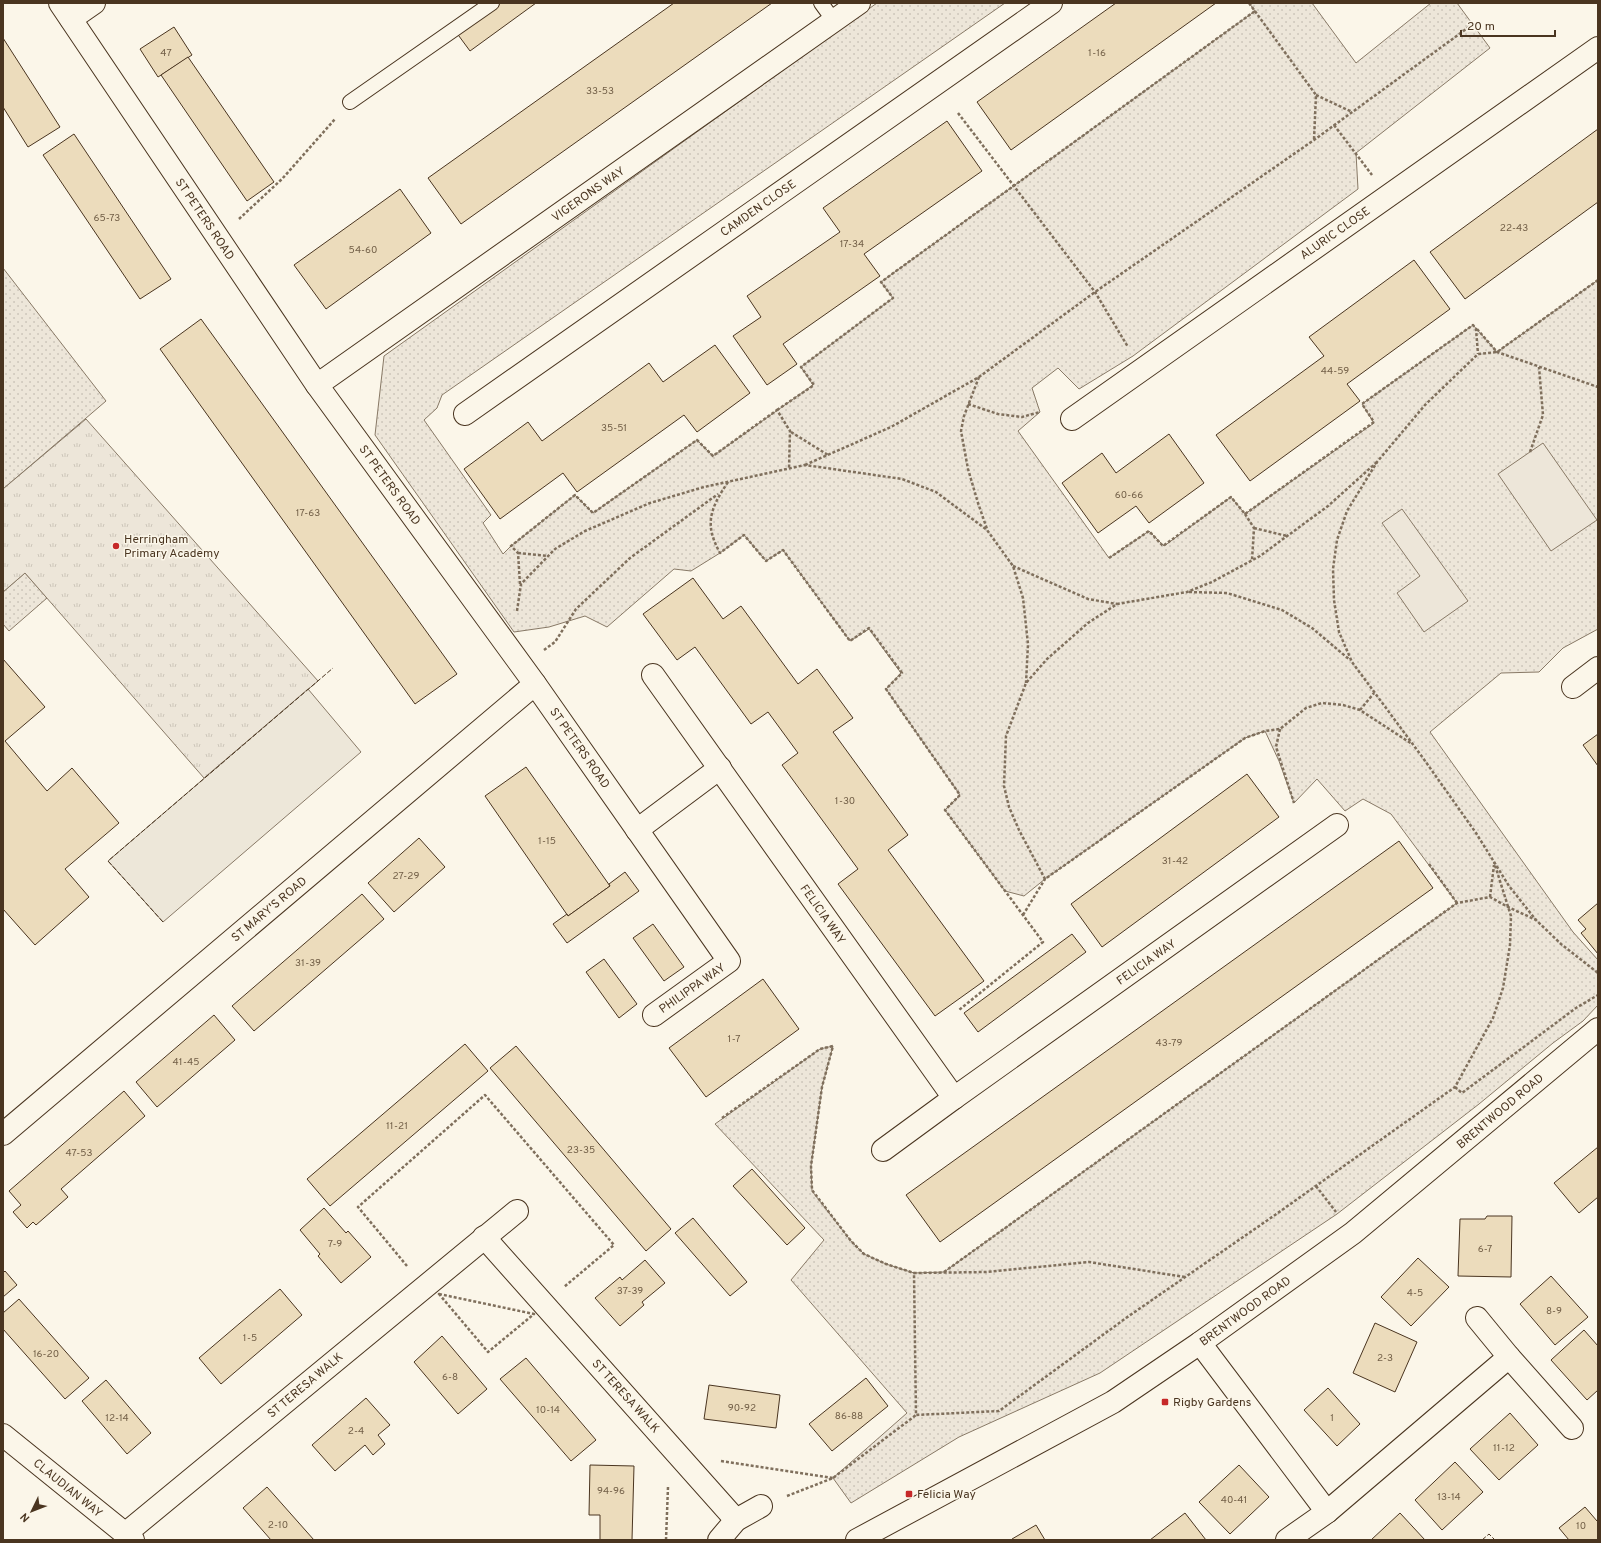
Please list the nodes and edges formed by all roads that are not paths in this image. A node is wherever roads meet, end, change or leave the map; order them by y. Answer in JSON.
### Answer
{"nodes":[{"id":1,"x":94,"y":3,"type":"edge"},
{"id":2,"x":492,"y":3,"type":"edge"},
{"id":3,"x":821,"y":3,"type":"edge"},
{"id":4,"x":859,"y":3,"type":"edge"},
{"id":5,"x":1051,"y":3,"type":"edge"},
{"id":6,"x":65,"y":11,"type":"edge"},
{"id":7,"x":834,"y":21,"type":"junction"},
{"id":8,"x":1598,"y":48,"type":"edge"},
{"id":9,"x":350,"y":102,"type":"road end"},
{"id":10,"x":316,"y":384,"type":"junction"},
{"id":11,"x":466,"y":414,"type":"dead end"},
{"id":12,"x":1072,"y":419,"type":"dead end"},
{"id":13,"x":1598,"y":668,"type":"edge"},
{"id":14,"x":652,"y":675,"type":"dead end"},
{"id":15,"x":535,"y":684,"type":"junction"},
{"id":16,"x":1573,"y":687,"type":"dead end"},
{"id":17,"x":720,"y":768,"type":"junction"},
{"id":18,"x":1337,"y":826,"type":"dead end"},
{"id":19,"x":637,"y":830,"type":"junction"},
{"id":20,"x":729,"y":961,"type":"joint"},
{"id":21,"x":654,"y":1015,"type":"dead end"},
{"id":22,"x":1598,"y":1029,"type":"edge"},
{"id":23,"x":954,"y":1098,"type":"junction"},
{"id":24,"x":3,"y":1134,"type":"edge"},
{"id":25,"x":883,"y":1150,"type":"dead end"},
{"id":26,"x":517,"y":1211,"type":"dead end"},
{"id":27,"x":484,"y":1237,"type":"junction"},
{"id":28,"x":1477,"y":1318,"type":"dead end"},
{"id":29,"x":1200,"y":1343,"type":"junction"},
{"id":30,"x":1509,"y":1357,"type":"junction"},
{"id":31,"x":1572,"y":1428,"type":"dead end"},
{"id":32,"x":3,"y":1436,"type":"edge"},
{"id":33,"x":761,"y":1506,"type":"road end"},
{"id":34,"x":1327,"y":1512,"type":"junction"},
{"id":35,"x":736,"y":1520,"type":"junction"},
{"id":36,"x":129,"y":1537,"type":"edge"},
{"id":37,"x":719,"y":1540,"type":"edge"},
{"id":38,"x":857,"y":1540,"type":"edge"},
{"id":39,"x":1287,"y":1540,"type":"edge"}],
"edges":[{"from":1,"to":6,"type":"street"},
{"from":2,"to":9,"type":"lane"},
{"from":3,"to":7,"type":"lane"},
{"from":4,"to":7,"type":"street","name":"VIGERONS WAY"},
{"from":5,"to":11,"type":"street","name":"CAMDEN CLOSE"},
{"from":6,"to":10,"type":"street","name":"ST PETERS ROAD"},
{"from":7,"to":10,"type":"street","name":"VIGERONS WAY"},
{"from":8,"to":12,"type":"street","name":"ALURIC CLOSE"},
{"from":10,"to":15,"type":"street","name":"ST PETERS ROAD"},
{"from":13,"to":16,"type":"street"},
{"from":14,"to":17,"type":"street","name":"FELICIA WAY"},
{"from":15,"to":19,"type":"street","name":"ST PETERS ROAD"},
{"from":15,"to":24,"type":"street","name":"ST MARY'S ROAD"},
{"from":17,"to":19,"type":"street"},
{"from":17,"to":23,"type":"street","name":"FELICIA WAY"},
{"from":18,"to":23,"type":"street","name":"FELICIA WAY"},
{"from":19,"to":20,"type":"street","name":"ST PETERS ROAD"},
{"from":20,"to":21,"type":"street","name":"PHILIPPA WAY"},
{"from":22,"to":29,"type":"street","name":"BRENTWOOD ROAD"},
{"from":23,"to":25,"type":"street","name":"FELICIA WAY"},
{"from":26,"to":27,"type":"street","name":"ST TERESA WALK"},
{"from":27,"to":35,"type":"street","name":"ST TERESA WALK"},
{"from":27,"to":36,"type":"street","name":"ST TERESA WALK"},
{"from":28,"to":30,"type":"street"},
{"from":29,"to":34,"type":"street"},
{"from":29,"to":38,"type":"street","name":"BRENTWOOD ROAD"},
{"from":30,"to":31,"type":"street"},
{"from":30,"to":34,"type":"street"},
{"from":32,"to":36,"type":"street","name":"CLAUDIAN WAY"},
{"from":33,"to":35,"type":"street"},
{"from":34,"to":39,"type":"street"},
{"from":35,"to":37,"type":"street"}]}
